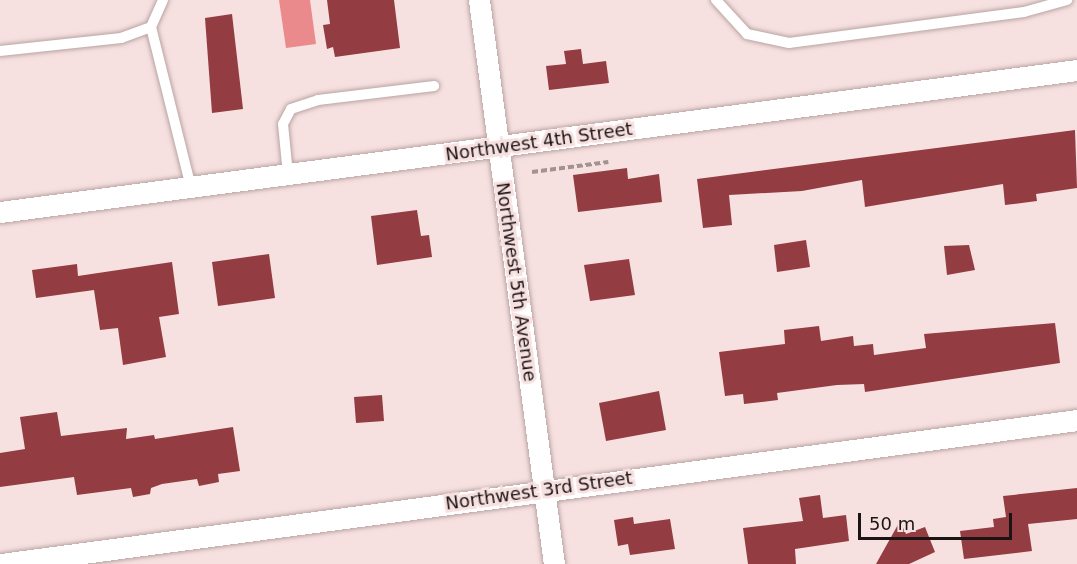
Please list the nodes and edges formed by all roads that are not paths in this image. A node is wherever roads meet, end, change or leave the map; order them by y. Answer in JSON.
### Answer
{"nodes":[{"id":1,"x":163,"y":0,"type":"edge"},
{"id":2,"x":479,"y":0,"type":"edge"},
{"id":3,"x":716,"y":0,"type":"edge"},
{"id":4,"x":1067,"y":0,"type":"edge"},
{"id":5,"x":151,"y":27,"type":"junction"},
{"id":6,"x":0,"y":51,"type":"edge"},
{"id":7,"x":1077,"y":70,"type":"edge"},
{"id":8,"x":434,"y":86,"type":"dead end"},
{"id":9,"x":497,"y":147,"type":"junction"},
{"id":10,"x":288,"y":175,"type":"junction"},
{"id":11,"x":191,"y":188,"type":"junction"},
{"id":12,"x":0,"y":212,"type":"edge"},
{"id":13,"x":1077,"y":420,"type":"edge"},
{"id":14,"x":544,"y":490,"type":"junction"},
{"id":15,"x":1,"y":564,"type":"edge"},
{"id":16,"x":554,"y":564,"type":"edge"}],
"edges":[{"from":1,"to":5,"type":"lane"},
{"from":2,"to":9,"type":"street","name":"Northwest 5th Avenue"},
{"from":3,"to":4,"type":"lane"},
{"from":5,"to":6,"type":"lane"},
{"from":5,"to":11,"type":"lane"},
{"from":7,"to":9,"type":"street","name":"Northwest 4th Street"},
{"from":8,"to":10,"type":"lane"},
{"from":9,"to":10,"type":"street","name":"Northwest 4th Street"},
{"from":9,"to":14,"type":"street","name":"Northwest 5th Avenue"},
{"from":10,"to":11,"type":"street","name":"Northwest 4th Street"},
{"from":11,"to":12,"type":"street","name":"Northwest 4th Street"},
{"from":13,"to":14,"type":"street","name":"Northwest 3rd Street"},
{"from":14,"to":15,"type":"street","name":"Northwest 3rd Street"},
{"from":14,"to":16,"type":"street","name":"Northwest 5th Avenue"}]}
